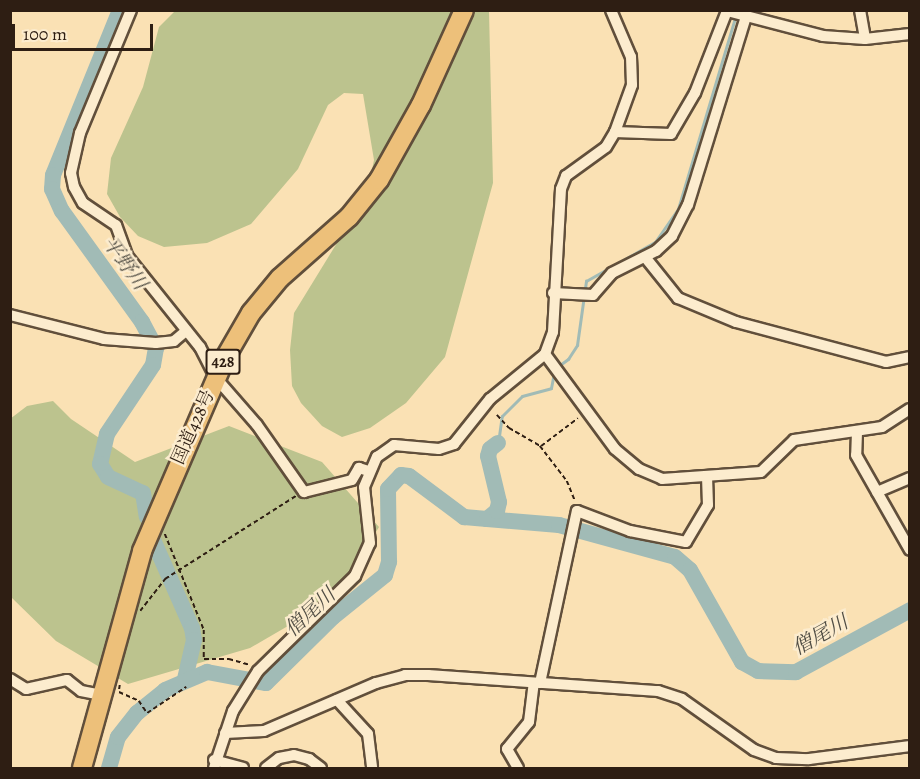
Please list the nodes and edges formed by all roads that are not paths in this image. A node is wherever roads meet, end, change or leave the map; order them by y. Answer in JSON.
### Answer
{"nodes":[{"id":1,"x":131,"y":10,"type":"edge"},
{"id":2,"x":464,"y":10,"type":"edge"},
{"id":3,"x":611,"y":10,"type":"edge"},
{"id":4,"x":721,"y":10,"type":"edge"},
{"id":5,"x":860,"y":10,"type":"edge"},
{"id":6,"x":727,"y":11,"type":"edge"},
{"id":7,"x":746,"y":16,"type":"junction"},
{"id":8,"x":909,"y":34,"type":"edge"},
{"id":9,"x":865,"y":39,"type":"junction"},
{"id":10,"x":615,"y":132,"type":"junction"},
{"id":11,"x":645,"y":257,"type":"junction"},
{"id":12,"x":553,"y":293,"type":"junction"},
{"id":13,"x":10,"y":315,"type":"edge"},
{"id":14,"x":186,"y":331,"type":"junction"},
{"id":15,"x":545,"y":354,"type":"junction"},
{"id":16,"x":909,"y":357,"type":"edge"},
{"id":17,"x":216,"y":378,"type":"junction"},
{"id":18,"x":909,"y":410,"type":"edge"},
{"id":19,"x":857,"y":432,"type":"junction"},
{"id":20,"x":368,"y":471,"type":"junction"},
{"id":21,"x":707,"y":477,"type":"junction"},
{"id":22,"x":909,"y":478,"type":"edge"},
{"id":23,"x":877,"y":492,"type":"junction"},
{"id":24,"x":909,"y":550,"type":"edge"},
{"id":25,"x":10,"y":680,"type":"edge"},
{"id":26,"x":537,"y":683,"type":"junction"},
{"id":27,"x":102,"y":695,"type":"junction"},
{"id":28,"x":337,"y":700,"type":"junction"},
{"id":29,"x":225,"y":733,"type":"junction"},
{"id":30,"x":909,"y":746,"type":"edge"},
{"id":31,"x":214,"y":764,"type":"edge"},
{"id":32,"x":810,"y":764,"type":"edge"},
{"id":33,"x":82,"y":768,"type":"edge"},
{"id":34,"x":243,"y":768,"type":"edge"},
{"id":35,"x":266,"y":768,"type":"edge"},
{"id":36,"x":321,"y":768,"type":"edge"},
{"id":37,"x":372,"y":768,"type":"edge"},
{"id":38,"x":518,"y":768,"type":"edge"}],
"edges":[{"from":1,"to":14,"type":"street"},
{"from":2,"to":17,"type":"highway","name":"国道428号","number":"428"},
{"from":3,"to":10,"type":"street"},
{"from":4,"to":6,"type":"street"},
{"from":5,"to":9,"type":"street"},
{"from":6,"to":7,"type":"street"},
{"from":6,"to":10,"type":"street"},
{"from":7,"to":9,"type":"street"},
{"from":7,"to":11,"type":"street"},
{"from":8,"to":9,"type":"street"},
{"from":10,"to":12,"type":"street"},
{"from":11,"to":12,"type":"street"},
{"from":11,"to":16,"type":"street"},
{"from":12,"to":15,"type":"street"},
{"from":13,"to":14,"type":"street"},
{"from":14,"to":17,"type":"street"},
{"from":15,"to":20,"type":"street"},
{"from":15,"to":21,"type":"street"},
{"from":17,"to":20,"type":"street"},
{"from":17,"to":27,"type":"highway","name":"国道428号","number":"428"},
{"from":18,"to":19,"type":"street"},
{"from":19,"to":21,"type":"street"},
{"from":19,"to":23,"type":"street"},
{"from":20,"to":29,"type":"street"},
{"from":21,"to":26,"type":"street"},
{"from":22,"to":23,"type":"street"},
{"from":23,"to":24,"type":"street"},
{"from":25,"to":27,"type":"street"},
{"from":26,"to":28,"type":"street"},
{"from":26,"to":32,"type":"street"},
{"from":26,"to":38,"type":"street"},
{"from":27,"to":33,"type":"highway","name":"国道428号","number":"428"},
{"from":28,"to":29,"type":"street"},
{"from":28,"to":37,"type":"street"},
{"from":29,"to":31,"type":"street"},
{"from":30,"to":32,"type":"street"},
{"from":31,"to":34,"type":"street"},
{"from":35,"to":36,"type":"street"}]}
